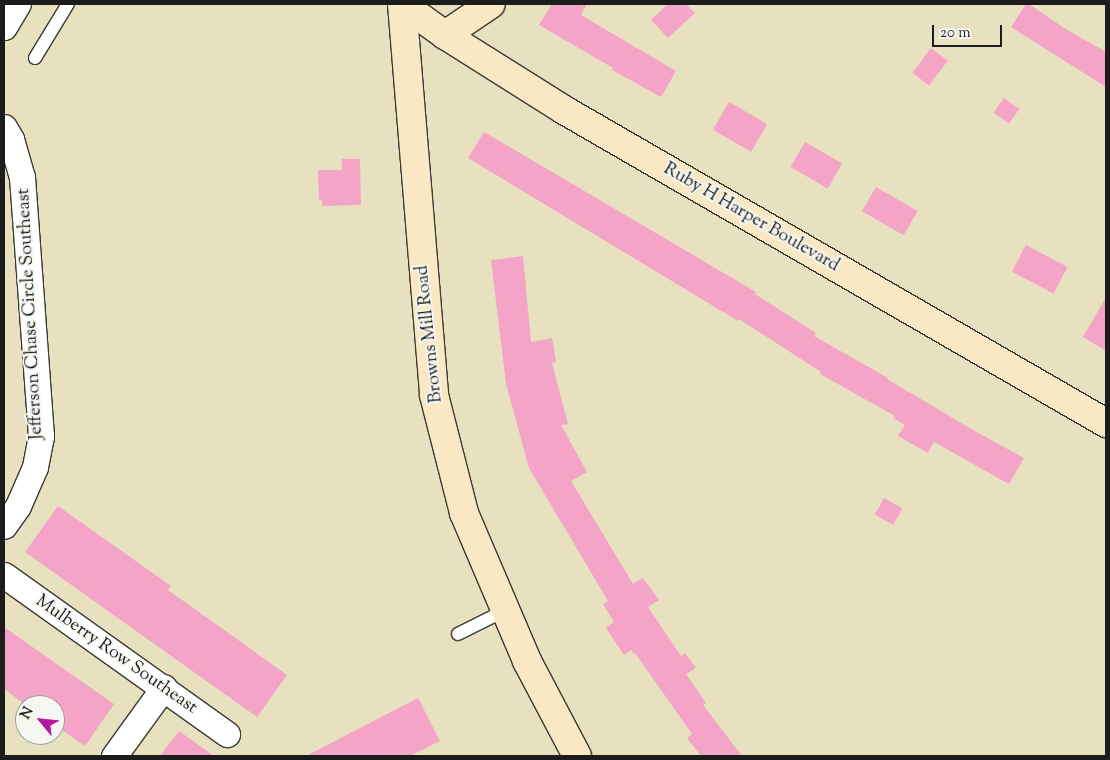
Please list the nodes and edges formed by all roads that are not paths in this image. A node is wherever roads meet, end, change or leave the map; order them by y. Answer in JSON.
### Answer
{"nodes":[{"id":1,"x":18,"y":4,"type":"edge"},
{"id":2,"x":68,"y":4,"type":"edge"},
{"id":3,"x":402,"y":4,"type":"edge"},
{"id":4,"x":491,"y":4,"type":"edge"},
{"id":5,"x":4,"y":27,"type":"edge"},
{"id":6,"x":445,"y":35,"type":"junction"},
{"id":7,"x":35,"y":58,"type":"dead end"},
{"id":8,"x":6,"y":136,"type":"edge"},
{"id":9,"x":1106,"y":424,"type":"edge"},
{"id":10,"x":4,"y":526,"type":"edge"},
{"id":11,"x":4,"y":575,"type":"edge"},
{"id":12,"x":506,"y":610,"type":"junction"},
{"id":13,"x":458,"y":634,"type":"dead end"},
{"id":14,"x":164,"y":688,"type":"junction"},
{"id":15,"x":227,"y":734,"type":"dead end"},
{"id":16,"x":114,"y":756,"type":"edge"},
{"id":17,"x":577,"y":756,"type":"edge"}],
"edges":[{"from":1,"to":5,"type":"street"},
{"from":2,"to":7,"type":"lane"},
{"from":3,"to":6,"type":"street","name":"Ruby H Harper Boulevard"},
{"from":3,"to":12,"type":"street","name":"Browns Mill Road"},
{"from":4,"to":6,"type":"street"},
{"from":6,"to":9,"type":"street","name":"Ruby H Harper Boulevard"},
{"from":8,"to":10,"type":"street","name":"Jefferson Chase Circle Southeast"},
{"from":11,"to":14,"type":"street","name":"Mulberry Row Southeast"},
{"from":12,"to":13,"type":"lane"},
{"from":12,"to":17,"type":"street","name":"Browns Mill Road"},
{"from":14,"to":15,"type":"street","name":"Mulberry Row Southeast"},
{"from":14,"to":16,"type":"street"}]}
